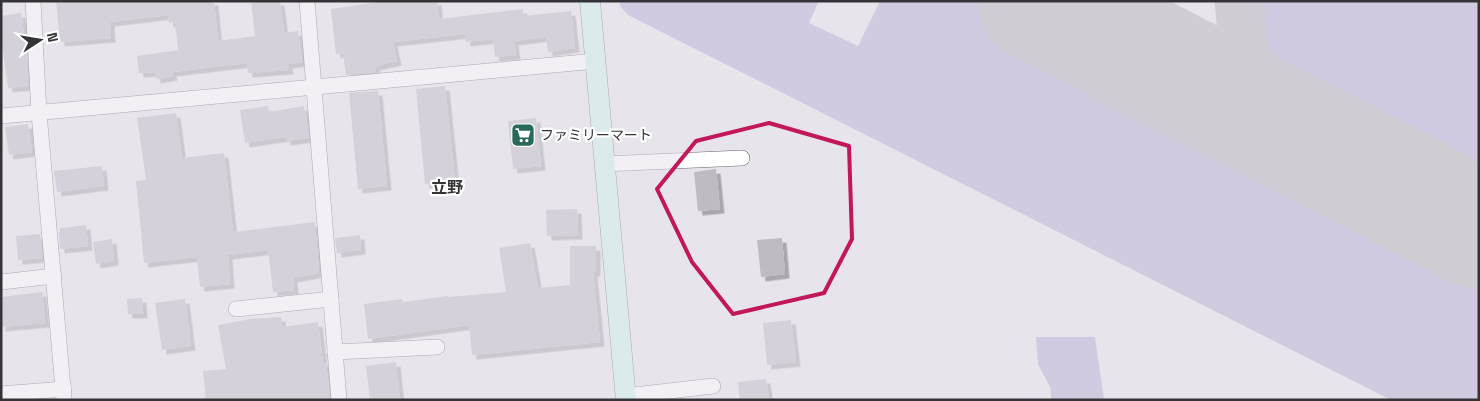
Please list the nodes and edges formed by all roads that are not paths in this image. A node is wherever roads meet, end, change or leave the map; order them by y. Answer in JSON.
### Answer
{"nodes":[{"id":1,"x":33,"y":1,"type":"edge"},
{"id":2,"x":307,"y":1,"type":"edge"},
{"id":3,"x":590,"y":1,"type":"edge"},
{"id":4,"x":596,"y":61,"type":"junction"},
{"id":5,"x":314,"y":86,"type":"junction"},
{"id":6,"x":39,"y":113,"type":"junction"},
{"id":7,"x":1,"y":116,"type":"edge"},
{"id":8,"x":742,"y":158,"type":"dead end"},
{"id":9,"x":604,"y":164,"type":"junction"},
{"id":10,"x":54,"y":276,"type":"junction"},
{"id":11,"x":1,"y":282,"type":"edge"},
{"id":12,"x":331,"y":299,"type":"junction"},
{"id":13,"x":236,"y":309,"type":"dead end"},
{"id":14,"x":437,"y":347,"type":"dead end"},
{"id":15,"x":335,"y":352,"type":"junction"},
{"id":16,"x":713,"y":386,"type":"dead end"},
{"id":17,"x":1,"y":394,"type":"edge"},
{"id":18,"x":64,"y":394,"type":"edge"},
{"id":19,"x":626,"y":398,"type":"edge"},
{"id":20,"x":339,"y":400,"type":"edge"}],
"edges":[{"from":1,"to":6,"type":"street"},
{"from":2,"to":5,"type":"street"},
{"from":3,"to":4,"type":"street"},
{"from":4,"to":5,"type":"street"},
{"from":4,"to":9,"type":"street"},
{"from":5,"to":6,"type":"street"},
{"from":5,"to":12,"type":"street"},
{"from":6,"to":7,"type":"street"},
{"from":6,"to":10,"type":"street"},
{"from":8,"to":9,"type":"street"},
{"from":9,"to":19,"type":"street"},
{"from":10,"to":11,"type":"street"},
{"from":10,"to":18,"type":"street"},
{"from":12,"to":13,"type":"street"},
{"from":12,"to":15,"type":"street"},
{"from":14,"to":15,"type":"street"},
{"from":15,"to":20,"type":"street"},
{"from":16,"to":19,"type":"street"},
{"from":17,"to":18,"type":"street"}]}
